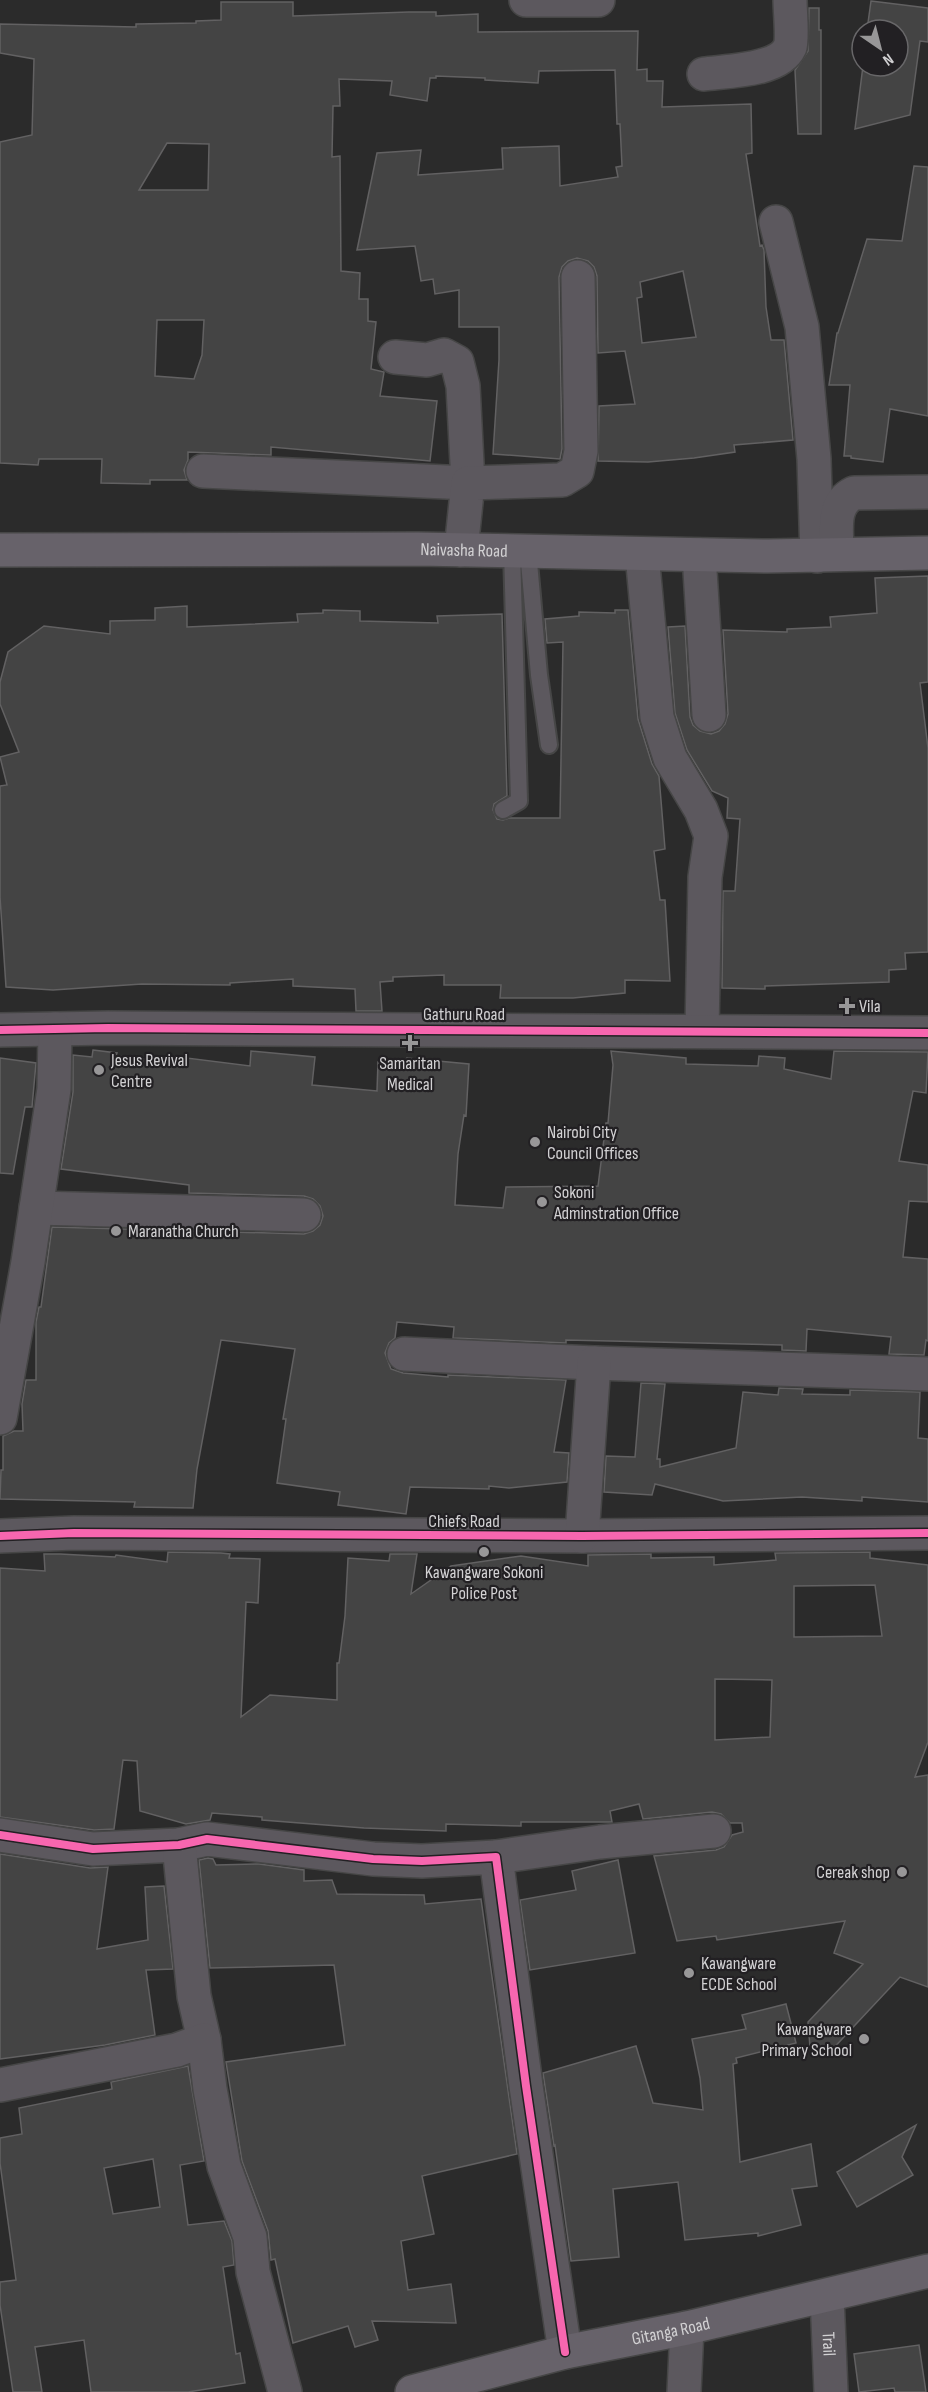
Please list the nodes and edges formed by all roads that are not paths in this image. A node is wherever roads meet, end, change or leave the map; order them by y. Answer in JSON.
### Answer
{"nodes":[{"id":1,"x":526,"y":0,"type":"edge"},
{"id":2,"x":598,"y":0,"type":"edge"},
{"id":3,"x":790,"y":0,"type":"edge"},
{"id":4,"x":704,"y":74,"type":"dead end"},
{"id":5,"x":776,"y":222,"type":"dead end"},
{"id":6,"x":578,"y":277,"type":"dead end"},
{"id":7,"x":395,"y":357,"type":"dead end"},
{"id":8,"x":202,"y":471,"type":"dead end"},
{"id":9,"x":468,"y":483,"type":"junction"},
{"id":10,"x":928,"y":492,"type":"edge"},
{"id":11,"x":0,"y":550,"type":"edge"},
{"id":12,"x":461,"y":550,"type":"junction"},
{"id":13,"x":520,"y":551,"type":"junction"},
{"id":14,"x":928,"y":553,"type":"edge"},
{"id":15,"x":642,"y":554,"type":"junction"},
{"id":16,"x":699,"y":555,"type":"junction"},
{"id":17,"x":827,"y":555,"type":"junction"},
{"id":18,"x":709,"y":715,"type":"dead end"},
{"id":19,"x":549,"y":745,"type":"dead end"},
{"id":20,"x":503,"y":810,"type":"dead end"},
{"id":21,"x":55,"y":1029,"type":"junction"},
{"id":22,"x":0,"y":1030,"type":"edge"},
{"id":23,"x":702,"y":1030,"type":"junction"},
{"id":24,"x":928,"y":1033,"type":"edge"},
{"id":25,"x":36,"y":1208,"type":"junction"},
{"id":26,"x":304,"y":1215,"type":"dead end"},
{"id":27,"x":404,"y":1354,"type":"dead end"},
{"id":28,"x":594,"y":1363,"type":"junction"},
{"id":29,"x":928,"y":1374,"type":"edge"},
{"id":30,"x":0,"y":1418,"type":"edge"},
{"id":31,"x":928,"y":1533,"type":"edge"},
{"id":32,"x":0,"y":1536,"type":"edge"},
{"id":33,"x":582,"y":1536,"type":"junction"},
{"id":34,"x":714,"y":1831,"type":"dead end"},
{"id":35,"x":0,"y":1835,"type":"edge"},
{"id":36,"x":179,"y":1845,"type":"junction"},
{"id":37,"x":496,"y":1857,"type":"junction"},
{"id":38,"x":204,"y":2040,"type":"junction"},
{"id":39,"x":0,"y":2085,"type":"edge"},
{"id":40,"x":928,"y":2271,"type":"edge"},
{"id":41,"x":826,"y":2296,"type":"junction"},
{"id":42,"x":687,"y":2328,"type":"junction"},
{"id":43,"x":565,"y":2352,"type":"junction"},
{"id":44,"x":285,"y":2392,"type":"edge"},
{"id":45,"x":412,"y":2392,"type":"edge"},
{"id":46,"x":684,"y":2392,"type":"edge"},
{"id":47,"x":831,"y":2392,"type":"edge"}],
"edges":[{"from":1,"to":2,"type":"street"},
{"from":3,"to":4,"type":"street"},
{"from":5,"to":17,"type":"street"},
{"from":6,"to":9,"type":"street"},
{"from":7,"to":9,"type":"street"},
{"from":8,"to":9,"type":"street"},
{"from":9,"to":12,"type":"street"},
{"from":10,"to":17,"type":"street"},
{"from":11,"to":12,"type":"main road","name":"Naivasha Road"},
{"from":12,"to":13,"type":"main road","name":"Naivasha Road"},
{"from":13,"to":15,"type":"main road","name":"Naivasha Road"},
{"from":13,"to":19,"type":"lane"},
{"from":13,"to":20,"type":"lane"},
{"from":14,"to":17,"type":"main road","name":"Naivasha Road"},
{"from":15,"to":16,"type":"main road","name":"Naivasha Road"},
{"from":15,"to":23,"type":"street"},
{"from":16,"to":17,"type":"main road","name":"Naivasha Road"},
{"from":16,"to":18,"type":"street"},
{"from":21,"to":22,"type":"street","name":"Gathuru Road"},
{"from":21,"to":23,"type":"street","name":"Gathuru Road"},
{"from":21,"to":25,"type":"street"},
{"from":23,"to":24,"type":"street","name":"Gathuru Road"},
{"from":25,"to":26,"type":"street"},
{"from":25,"to":30,"type":"street"},
{"from":27,"to":28,"type":"street"},
{"from":28,"to":29,"type":"street"},
{"from":28,"to":33,"type":"street"},
{"from":31,"to":33,"type":"street","name":"Chiefs Road"},
{"from":32,"to":33,"type":"street","name":"Chiefs Road"},
{"from":34,"to":37,"type":"street"},
{"from":35,"to":36,"type":"street"},
{"from":36,"to":37,"type":"street"},
{"from":36,"to":38,"type":"street"},
{"from":37,"to":43,"type":"street"},
{"from":38,"to":39,"type":"street"},
{"from":38,"to":44,"type":"street"},
{"from":40,"to":41,"type":"main road","name":"Gitanga Road"},
{"from":41,"to":42,"type":"main road","name":"Gitanga Road"},
{"from":41,"to":47,"type":"street","name":"Trail"},
{"from":42,"to":43,"type":"main road","name":"Gitanga Road"},
{"from":42,"to":46,"type":"street"},
{"from":43,"to":45,"type":"main road","name":"Gitanga Road"}]}
